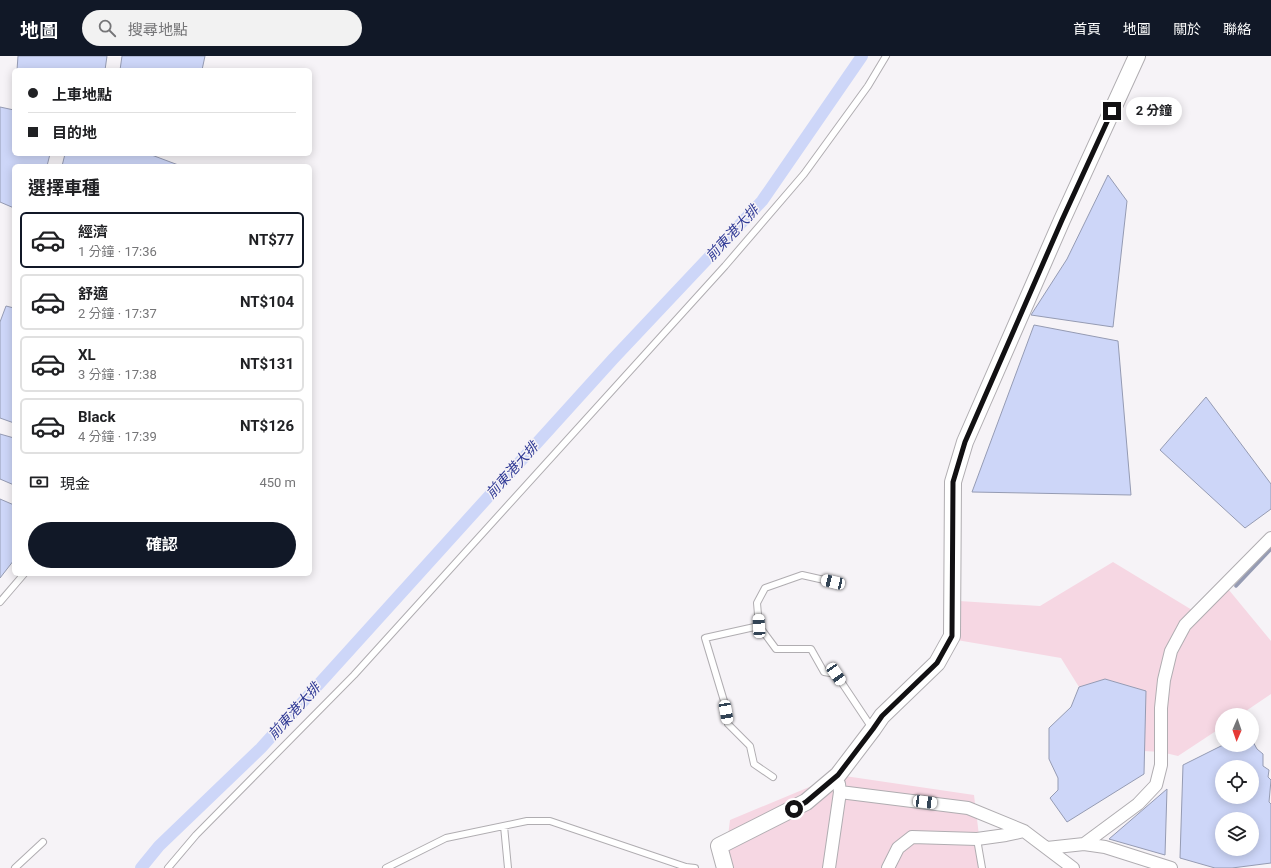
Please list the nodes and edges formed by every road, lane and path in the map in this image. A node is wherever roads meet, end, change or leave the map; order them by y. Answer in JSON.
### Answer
{"nodes":[{"id":1,"x":886,"y":56,"type":"edge"},
{"id":2,"x":1137,"y":56,"type":"edge"},
{"id":3,"x":1271,"y":538,"type":"edge"},
{"id":4,"x":22,"y":576,"type":"edge"},
{"id":5,"x":833,"y":582,"type":"dead end"},
{"id":6,"x":0,"y":602,"type":"edge"},
{"id":7,"x":759,"y":626,"type":"junction"},
{"id":8,"x":873,"y":729,"type":"junction"},
{"id":9,"x":838,"y":775,"type":"junction"},
{"id":10,"x":773,"y":777,"type":"dead end"},
{"id":11,"x":840,"y":792,"type":"junction"},
{"id":12,"x":504,"y":826,"type":"junction"},
{"id":13,"x":1024,"y":831,"type":"junction"},
{"id":14,"x":977,"y":839,"type":"junction"},
{"id":15,"x":43,"y":842,"type":"dead end"},
{"id":16,"x":1084,"y":844,"type":"junction"},
{"id":17,"x":1047,"y":848,"type":"junction"},
{"id":18,"x":394,"y":865,"type":"edge"},
{"id":19,"x":15,"y":868,"type":"edge"},
{"id":20,"x":168,"y":868,"type":"edge"},
{"id":21,"x":386,"y":868,"type":"edge"},
{"id":22,"x":508,"y":868,"type":"edge"},
{"id":23,"x":695,"y":868,"type":"edge"},
{"id":24,"x":725,"y":868,"type":"edge"},
{"id":25,"x":829,"y":868,"type":"edge"},
{"id":26,"x":888,"y":868,"type":"edge"},
{"id":27,"x":982,"y":868,"type":"edge"},
{"id":28,"x":1073,"y":868,"type":"edge"},
{"id":29,"x":1171,"y":868,"type":"edge"}],
"edges":[{"from":1,"to":20,"type":"lane"},
{"from":2,"to":8,"type":"main road"},
{"from":3,"to":16,"type":"street"},
{"from":4,"to":6,"type":"lane"},
{"from":5,"to":7,"type":"lane"},
{"from":7,"to":8,"type":"lane"},
{"from":7,"to":10,"type":"lane"},
{"from":8,"to":9,"type":"main road"},
{"from":9,"to":11,"type":"street"},
{"from":9,"to":24,"type":"main road"},
{"from":11,"to":13,"type":"street"},
{"from":11,"to":25,"type":"street"},
{"from":12,"to":18,"type":"lane"},
{"from":12,"to":22,"type":"lane"},
{"from":12,"to":23,"type":"lane"},
{"from":13,"to":14,"type":"street"},
{"from":13,"to":17,"type":"street"},
{"from":14,"to":26,"type":"street"},
{"from":14,"to":27,"type":"lane"},
{"from":15,"to":19,"type":"lane"},
{"from":16,"to":17,"type":"street"},
{"from":16,"to":29,"type":"street"},
{"from":17,"to":28,"type":"street"},
{"from":18,"to":21,"type":"lane"}]}
